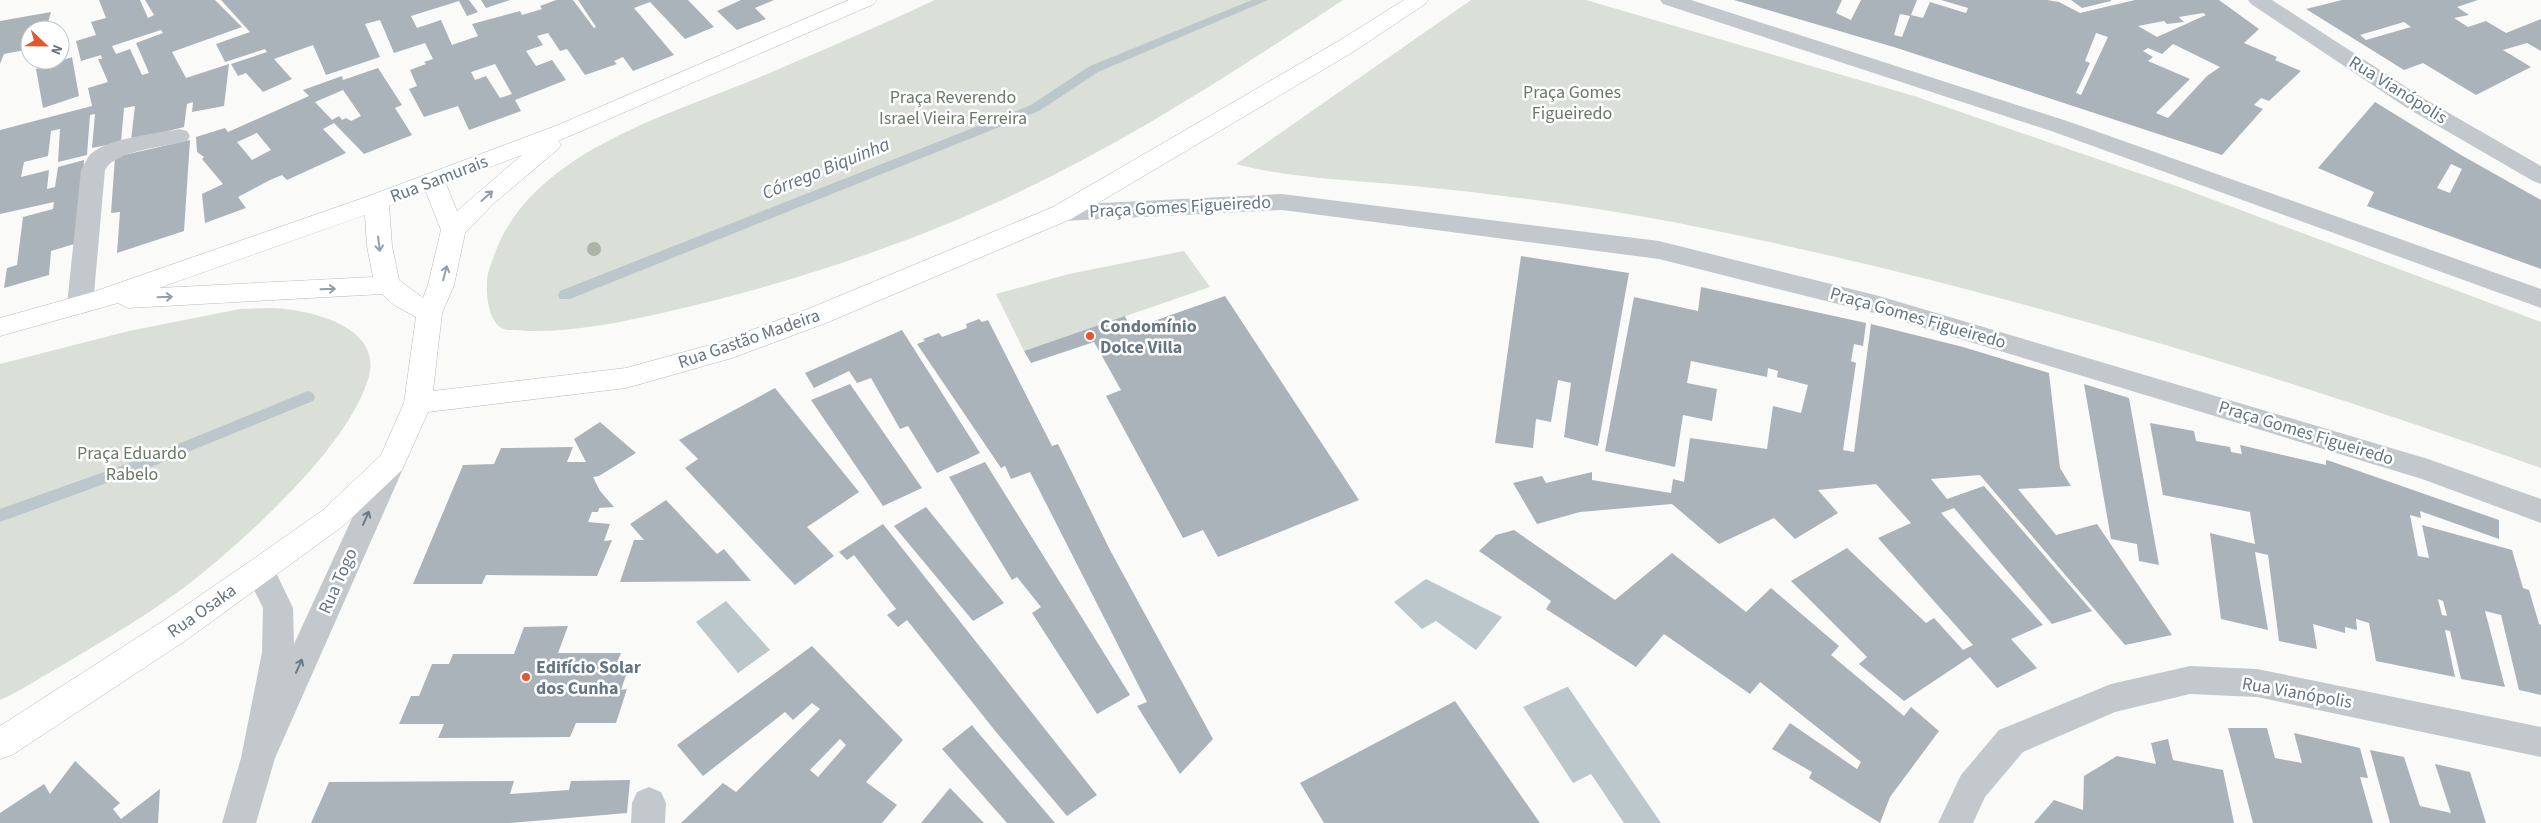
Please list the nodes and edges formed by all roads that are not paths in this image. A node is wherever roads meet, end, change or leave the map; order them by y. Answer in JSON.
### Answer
{"nodes":[{"id":1,"x":867,"y":0,"type":"edge"},
{"id":2,"x":1418,"y":0,"type":"edge"},
{"id":3,"x":1670,"y":0,"type":"edge"},
{"id":4,"x":2258,"y":0,"type":"edge"},
{"id":5,"x":566,"y":130,"type":"junction"},
{"id":6,"x":179,"y":136,"type":"dead end"},
{"id":7,"x":2541,"y":176,"type":"edge"},
{"id":8,"x":433,"y":181,"type":"junction"},
{"id":9,"x":377,"y":202,"type":"junction"},
{"id":10,"x":1062,"y":213,"type":"junction"},
{"id":11,"x":453,"y":230,"type":"junction"},
{"id":12,"x":388,"y":285,"type":"junction"},
{"id":13,"x":2541,"y":299,"type":"edge"},
{"id":14,"x":90,"y":302,"type":"junction"},
{"id":15,"x":429,"y":313,"type":"junction"},
{"id":16,"x":0,"y":327,"type":"edge"},
{"id":17,"x":418,"y":403,"type":"junction"},
{"id":18,"x":392,"y":462,"type":"junction"},
{"id":19,"x":2541,"y":511,"type":"edge"},
{"id":20,"x":260,"y":571,"type":"junction"},
{"id":21,"x":2541,"y":742,"type":"edge"},
{"id":22,"x":0,"y":744,"type":"edge"},
{"id":23,"x":258,"y":758,"type":"junction"},
{"id":24,"x":239,"y":823,"type":"edge"},
{"id":25,"x":1955,"y":823,"type":"edge"}],
"edges":[{"from":1,"to":5,"type":"street","name":"Rua Samurais"},
{"from":2,"to":10,"type":"street","name":"Praça Gomes Figueiredo"},
{"from":3,"to":13,"type":"street"},
{"from":4,"to":7,"type":"street","name":"Rua Vianópolis"},
{"from":5,"to":8,"type":"street","name":"Rua Samurais"},
{"from":11,"to":5,"type":"street","one_way":true},
{"from":6,"to":14,"type":"street"},
{"from":8,"to":9,"type":"street","name":"Rua Samurais"},
{"from":8,"to":11,"type":"street"},
{"from":9,"to":12,"type":"street","one_way":true},
{"from":9,"to":14,"type":"street","name":"Rua Samurais"},
{"from":10,"to":17,"type":"street","name":"Rua Gastão Madeira"},
{"from":10,"to":19,"type":"street","name":"Praça Gomes Figueiredo"},
{"from":15,"to":11,"type":"street","one_way":true},
{"from":14,"to":12,"type":"street","one_way":true},
{"from":12,"to":15,"type":"street"},
{"from":14,"to":16,"type":"street","name":"Rua Samurais"},
{"from":15,"to":17,"type":"street"},
{"from":17,"to":18,"type":"street","name":"Rua Togo"},
{"from":18,"to":20,"type":"street","name":"Rua Osaka"},
{"from":23,"to":18,"type":"street","name":"Rua Togo","one_way":true},
{"from":20,"to":22,"type":"street","name":"Rua Osaka"},
{"from":20,"to":23,"type":"street","name":"Rua Togo"},
{"from":21,"to":25,"type":"street","name":"Rua Vianópolis"},
{"from":23,"to":24,"type":"street","name":"Rua Togo"}]}
